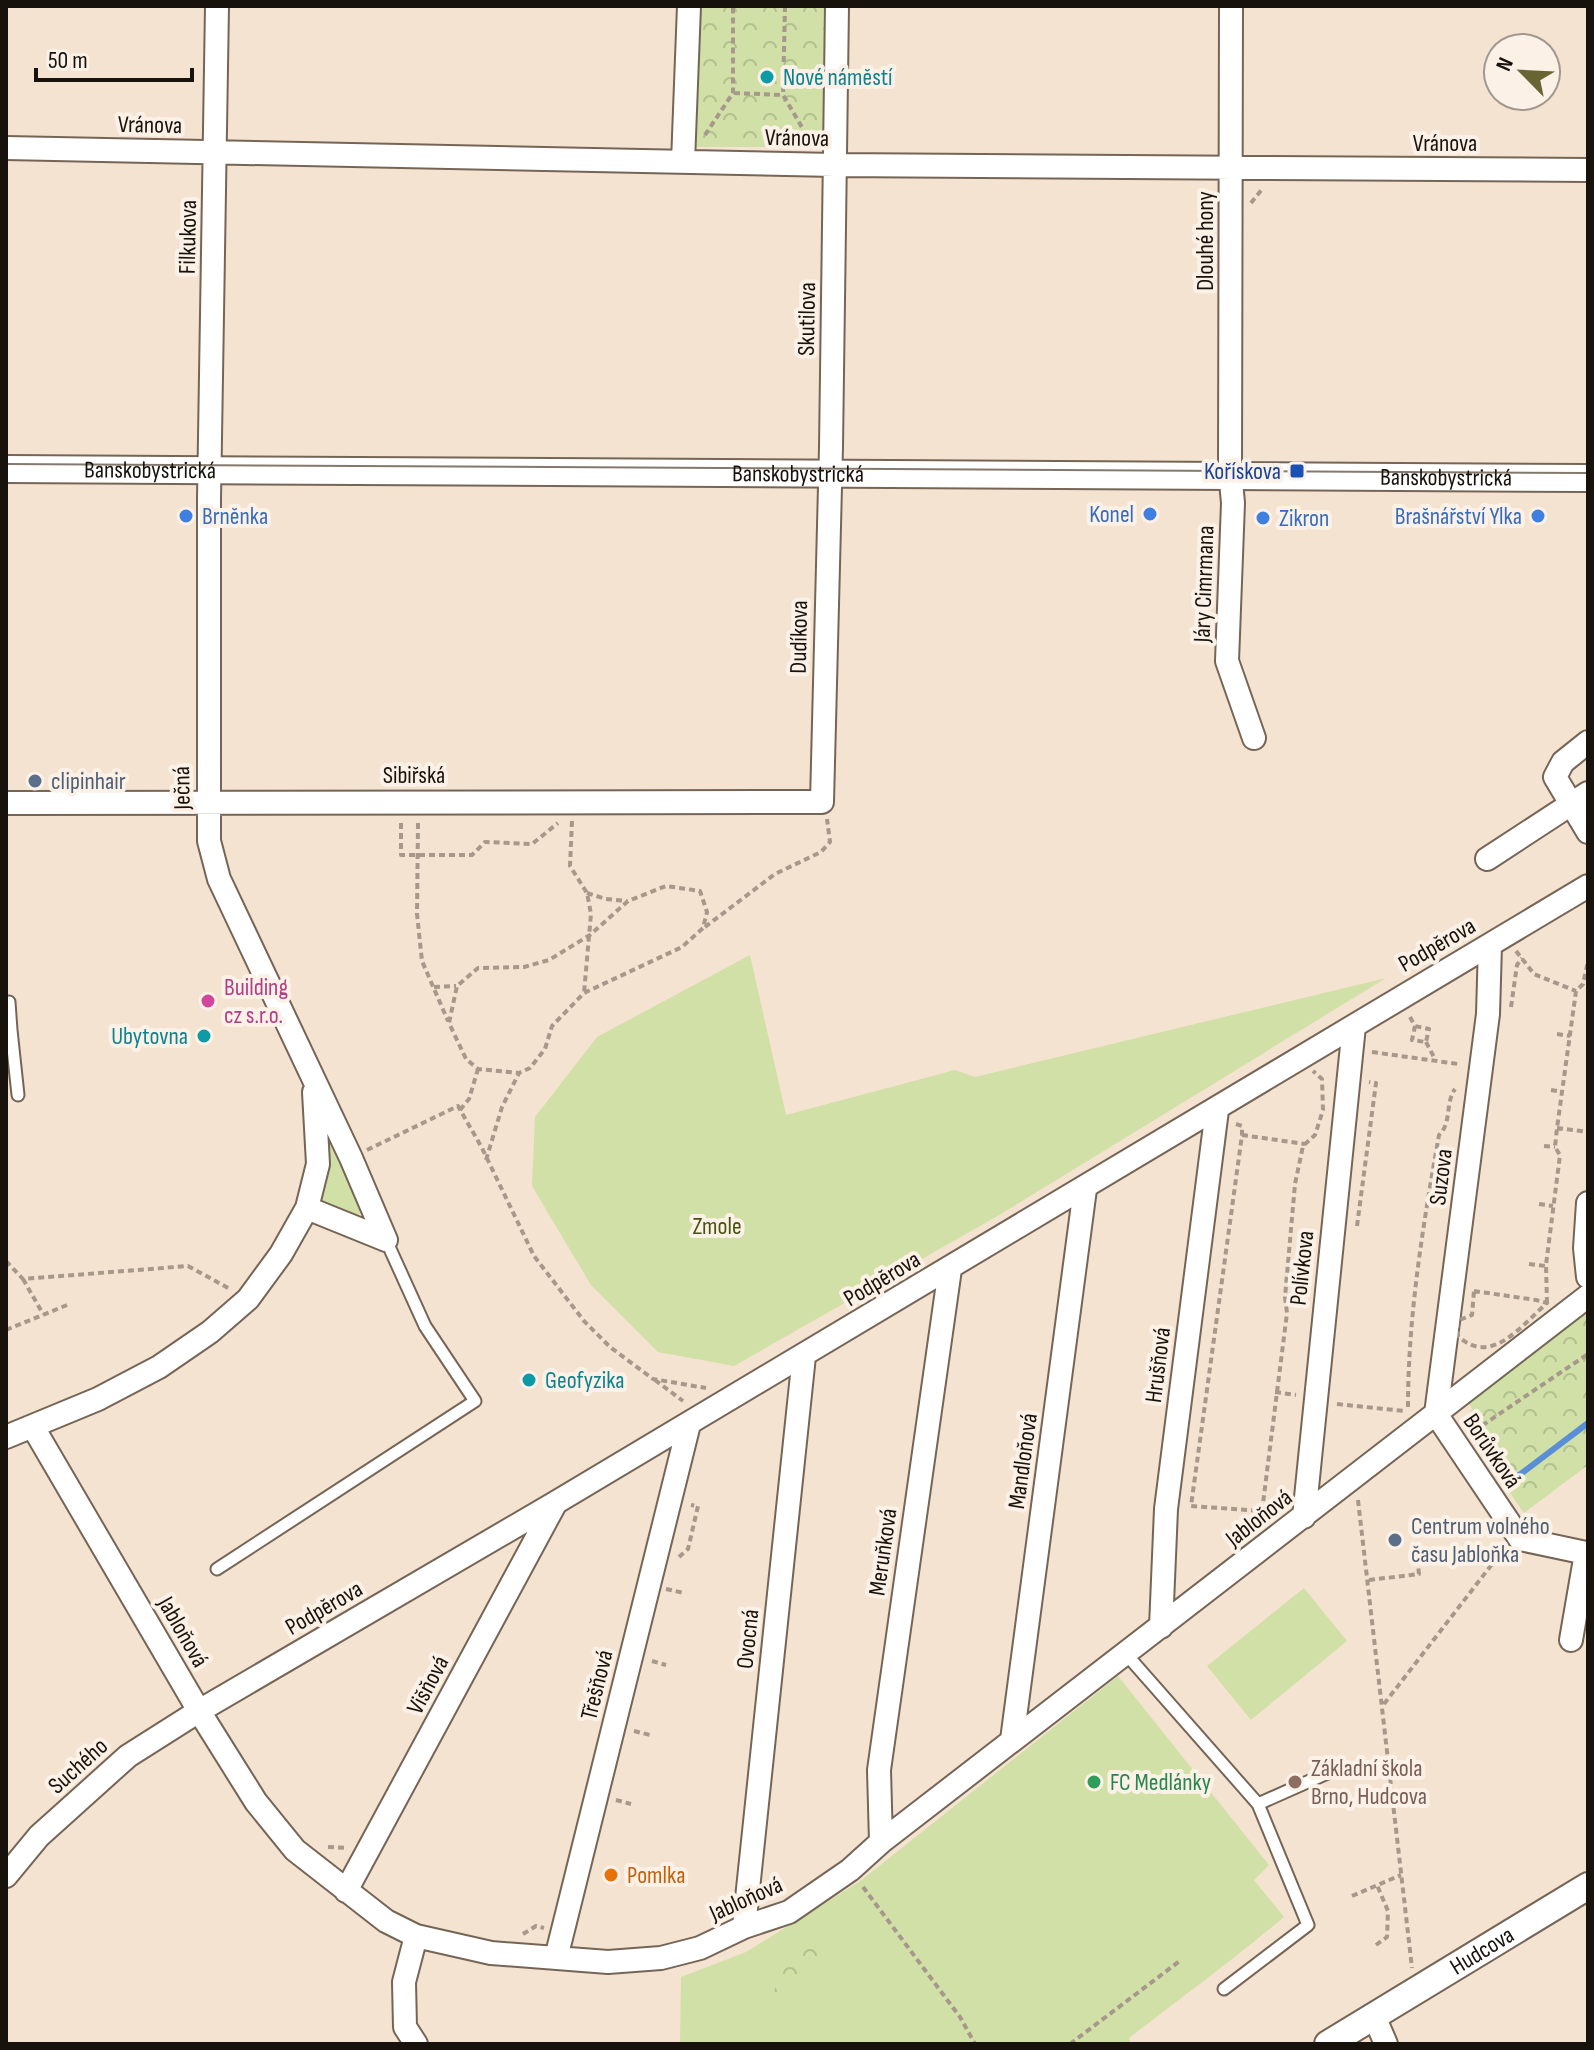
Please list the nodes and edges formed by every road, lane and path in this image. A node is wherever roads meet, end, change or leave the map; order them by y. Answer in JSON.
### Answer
{"nodes":[{"id":1,"x":217,"y":6,"type":"edge"},
{"id":2,"x":689,"y":6,"type":"edge"},
{"id":3,"x":733,"y":6,"type":"edge"},
{"id":4,"x":785,"y":6,"type":"edge"},
{"id":5,"x":837,"y":6,"type":"edge"},
{"id":6,"x":1231,"y":6,"type":"edge"},
{"id":7,"x":733,"y":93,"type":"junction"},
{"id":8,"x":783,"y":95,"type":"junction"},
{"id":9,"x":701,"y":141,"type":"dead end"},
{"id":10,"x":6,"y":148,"type":"edge"},
{"id":11,"x":215,"y":152,"type":"junction"},
{"id":12,"x":815,"y":152,"type":"dead end"},
{"id":13,"x":683,"y":162,"type":"junction"},
{"id":14,"x":835,"y":165,"type":"junction"},
{"id":15,"x":1231,"y":167,"type":"junction"},
{"id":16,"x":1588,"y":170,"type":"edge"},
{"id":17,"x":1267,"y":183,"type":"dead end"},
{"id":18,"x":1250,"y":204,"type":"dead end"},
{"id":19,"x":6,"y":469,"type":"edge"},
{"id":20,"x":209,"y":470,"type":"junction"},
{"id":21,"x":829,"y":473,"type":"junction"},
{"id":22,"x":1230,"y":476,"type":"junction"},
{"id":23,"x":1588,"y":478,"type":"edge"},
{"id":24,"x":1254,"y":738,"type":"dead end"},
{"id":25,"x":1588,"y":742,"type":"edge"},
{"id":26,"x":1579,"y":798,"type":"edge"},
{"id":27,"x":207,"y":801,"type":"junction"},
{"id":28,"x":822,"y":802,"type":"junction"},
{"id":29,"x":6,"y":803,"type":"edge"},
{"id":30,"x":409,"y":807,"type":"junction"},
{"id":31,"x":572,"y":807,"type":"junction"},
{"id":32,"x":1588,"y":832,"type":"edge"},
{"id":33,"x":418,"y":855,"type":"junction"},
{"id":34,"x":1487,"y":859,"type":"dead end"},
{"id":35,"x":1588,"y":886,"type":"edge"},
{"id":36,"x":587,"y":893,"type":"junction"},
{"id":37,"x":628,"y":901,"type":"junction"},
{"id":38,"x":703,"y":928,"type":"junction"},
{"id":39,"x":590,"y":935,"type":"junction"},
{"id":40,"x":1497,"y":941,"type":"junction"},
{"id":41,"x":1522,"y":958,"type":"junction"},
{"id":42,"x":1588,"y":961,"type":"edge"},
{"id":43,"x":457,"y":986,"type":"junction"},
{"id":44,"x":434,"y":987,"type":"junction"},
{"id":45,"x":1576,"y":991,"type":"junction"},
{"id":46,"x":584,"y":993,"type":"junction"},
{"id":47,"x":1512,"y":1000,"type":"dead end"},
{"id":48,"x":9,"y":1002,"type":"dead end"},
{"id":49,"x":449,"y":1023,"type":"junction"},
{"id":50,"x":8,"y":1030,"type":"edge"},
{"id":51,"x":1362,"y":1033,"type":"junction"},
{"id":52,"x":1557,"y":1034,"type":"dead end"},
{"id":53,"x":1570,"y":1036,"type":"junction"},
{"id":54,"x":1426,"y":1042,"type":"junction"},
{"id":55,"x":1436,"y":1061,"type":"junction"},
{"id":56,"x":1458,"y":1064,"type":"dead end"},
{"id":57,"x":1308,"y":1067,"type":"dead end"},
{"id":58,"x":478,"y":1069,"type":"junction"},
{"id":59,"x":519,"y":1073,"type":"junction"},
{"id":60,"x":1365,"y":1081,"type":"dead end"},
{"id":61,"x":314,"y":1083,"type":"junction"},
{"id":62,"x":1455,"y":1089,"type":"dead end"},
{"id":63,"x":1551,"y":1090,"type":"dead end"},
{"id":64,"x":1562,"y":1092,"type":"junction"},
{"id":65,"x":18,"y":1095,"type":"dead end"},
{"id":66,"x":460,"y":1110,"type":"junction"},
{"id":67,"x":1226,"y":1112,"type":"junction"},
{"id":68,"x":1557,"y":1128,"type":"junction"},
{"id":69,"x":1588,"y":1132,"type":"edge"},
{"id":70,"x":1242,"y":1135,"type":"junction"},
{"id":71,"x":1305,"y":1144,"type":"junction"},
{"id":72,"x":1544,"y":1146,"type":"dead end"},
{"id":73,"x":1555,"y":1147,"type":"junction"},
{"id":74,"x":351,"y":1158,"type":"junction"},
{"id":75,"x":486,"y":1160,"type":"junction"},
{"id":76,"x":1085,"y":1189,"type":"junction"},
{"id":77,"x":1588,"y":1203,"type":"edge"},
{"id":78,"x":1539,"y":1204,"type":"dead end"},
{"id":79,"x":1553,"y":1206,"type":"junction"},
{"id":80,"x":307,"y":1208,"type":"junction"},
{"id":81,"x":1357,"y":1231,"type":"dead end"},
{"id":82,"x":386,"y":1240,"type":"junction"},
{"id":83,"x":6,"y":1261,"type":"edge"},
{"id":84,"x":1529,"y":1264,"type":"dead end"},
{"id":85,"x":1546,"y":1266,"type":"junction"},
{"id":86,"x":950,"y":1269,"type":"junction"},
{"id":87,"x":1417,"y":1275,"type":"junction"},
{"id":88,"x":1428,"y":1276,"type":"dead end"},
{"id":89,"x":1588,"y":1277,"type":"edge"},
{"id":90,"x":23,"y":1279,"type":"junction"},
{"id":91,"x":239,"y":1289,"type":"junction"},
{"id":92,"x":1588,"y":1296,"type":"edge"},
{"id":93,"x":219,"y":1297,"type":"dead end"},
{"id":94,"x":1547,"y":1303,"type":"junction"},
{"id":95,"x":67,"y":1305,"type":"dead end"},
{"id":96,"x":43,"y":1314,"type":"junction"},
{"id":97,"x":6,"y":1330,"type":"edge"},
{"id":98,"x":1588,"y":1354,"type":"edge"},
{"id":99,"x":804,"y":1356,"type":"junction"},
{"id":100,"x":653,"y":1379,"type":"junction"},
{"id":101,"x":708,"y":1388,"type":"dead end"},
{"id":102,"x":1275,"y":1392,"type":"junction"},
{"id":103,"x":1298,"y":1395,"type":"dead end"},
{"id":104,"x":1335,"y":1403,"type":"dead end"},
{"id":105,"x":1436,"y":1414,"type":"junction"},
{"id":106,"x":690,"y":1415,"type":"junction"},
{"id":107,"x":33,"y":1427,"type":"junction"},
{"id":108,"x":6,"y":1437,"type":"edge"},
{"id":109,"x":1465,"y":1437,"type":"dead end"},
{"id":110,"x":1358,"y":1496,"type":"dead end"},
{"id":111,"x":555,"y":1503,"type":"junction"},
{"id":112,"x":1191,"y":1506,"type":"junction"},
{"id":113,"x":697,"y":1511,"type":"dead end"},
{"id":114,"x":1262,"y":1511,"type":"junction"},
{"id":115,"x":1182,"y":1517,"type":"dead end"},
{"id":116,"x":1296,"y":1523,"type":"junction"},
{"id":117,"x":1510,"y":1540,"type":"dead end"},
{"id":118,"x":1587,"y":1554,"type":"edge"},
{"id":119,"x":1417,"y":1557,"type":"dead end"},
{"id":120,"x":677,"y":1559,"type":"dead end"},
{"id":121,"x":217,"y":1569,"type":"dead end"},
{"id":122,"x":1369,"y":1580,"type":"junction"},
{"id":123,"x":673,"y":1590,"type":"dead end"},
{"id":124,"x":684,"y":1593,"type":"dead end"},
{"id":125,"x":1161,"y":1627,"type":"junction"},
{"id":126,"x":1571,"y":1640,"type":"dead end"},
{"id":127,"x":1126,"y":1654,"type":"junction"},
{"id":128,"x":642,"y":1659,"type":"dead end"},
{"id":129,"x":666,"y":1665,"type":"dead end"},
{"id":130,"x":1383,"y":1706,"type":"junction"},
{"id":131,"x":199,"y":1711,"type":"junction"},
{"id":132,"x":624,"y":1729,"type":"dead end"},
{"id":133,"x":650,"y":1735,"type":"dead end"},
{"id":134,"x":1012,"y":1740,"type":"junction"},
{"id":135,"x":1341,"y":1767,"type":"dead end"},
{"id":136,"x":1258,"y":1804,"type":"junction"},
{"id":137,"x":881,"y":1842,"type":"junction"},
{"id":138,"x":322,"y":1845,"type":"dead end"},
{"id":139,"x":371,"y":1845,"type":"junction"},
{"id":140,"x":1401,"y":1875,"type":"junction"},
{"id":141,"x":6,"y":1876,"type":"edge"},
{"id":142,"x":859,"y":1882,"type":"dead end"},
{"id":143,"x":1377,"y":1885,"type":"junction"},
{"id":144,"x":1588,"y":1886,"type":"edge"},
{"id":145,"x":346,"y":1891,"type":"junction"},
{"id":146,"x":1352,"y":1896,"type":"dead end"},
{"id":147,"x":744,"y":1927,"type":"junction"},
{"id":148,"x":562,"y":1933,"type":"junction"},
{"id":149,"x":416,"y":1936,"type":"junction"},
{"id":150,"x":518,"y":1936,"type":"dead end"},
{"id":151,"x":1376,"y":1945,"type":"dead end"},
{"id":152,"x":556,"y":1958,"type":"junction"},
{"id":153,"x":1181,"y":1960,"type":"dead end"},
{"id":154,"x":1413,"y":1974,"type":"dead end"},
{"id":155,"x":1224,"y":1989,"type":"dead end"},
{"id":156,"x":1374,"y":2016,"type":"junction"},
{"id":157,"x":416,"y":2044,"type":"edge"},
{"id":158,"x":975,"y":2044,"type":"edge"},
{"id":159,"x":1070,"y":2044,"type":"edge"},
{"id":160,"x":1328,"y":2044,"type":"edge"},
{"id":161,"x":1386,"y":2044,"type":"edge"}],
"edges":[{"from":1,"to":11,"type":"street","name":"Filkukova"},
{"from":2,"to":13,"type":"street"},
{"from":3,"to":7,"type":"path"},
{"from":4,"to":8,"type":"path"},
{"from":5,"to":14,"type":"street"},
{"from":6,"to":15,"type":"street","name":"Dlouhé hony"},
{"from":7,"to":8,"type":"path"},
{"from":7,"to":9,"type":"path"},
{"from":8,"to":12,"type":"path"},
{"from":10,"to":11,"type":"street","name":"Vránova"},
{"from":11,"to":13,"type":"street","name":"Vránova"},
{"from":11,"to":20,"type":"street","name":"Filkukova"},
{"from":13,"to":14,"type":"street","name":"Vránova"},
{"from":14,"to":15,"type":"street","name":"Vránova"},
{"from":14,"to":21,"type":"street","name":"Skutilova"},
{"from":15,"to":16,"type":"street","name":"Vránova"},
{"from":15,"to":22,"type":"street","name":"Dlouhé hony"},
{"from":17,"to":18,"type":"path"},
{"from":19,"to":20,"type":"street","name":"Banskobystrická"},
{"from":20,"to":21,"type":"street","name":"Banskobystrická"},
{"from":20,"to":27,"type":"street","name":"Ječná"},
{"from":21,"to":22,"type":"street","name":"Banskobystrická"},
{"from":21,"to":28,"type":"street","name":"Dudíkova"},
{"from":22,"to":23,"type":"street","name":"Banskobystrická"},
{"from":22,"to":24,"type":"street","name":"Járy Cimrmana"},
{"from":25,"to":26,"type":"street"},
{"from":26,"to":32,"type":"street"},
{"from":26,"to":34,"type":"street"},
{"from":27,"to":29,"type":"street","name":"Sibiřská"},
{"from":27,"to":30,"type":"street","name":"Sibiřská"},
{"from":27,"to":61,"type":"street","name":"Ječná"},
{"from":28,"to":31,"type":"street","name":"Sibiřská"},
{"from":28,"to":38,"type":"path"},
{"from":30,"to":31,"type":"street","name":"Sibiřská"},
{"from":30,"to":33,"type":"path"},
{"from":30,"to":33,"type":"path"},
{"from":31,"to":33,"type":"path"},
{"from":31,"to":36,"type":"path"},
{"from":33,"to":44,"type":"path"},
{"from":35,"to":40,"type":"street","name":"Podpěrova"},
{"from":36,"to":37,"type":"path"},
{"from":36,"to":39,"type":"path"},
{"from":37,"to":38,"type":"path"},
{"from":37,"to":39,"type":"path"},
{"from":38,"to":46,"type":"path"},
{"from":39,"to":43,"type":"path"},
{"from":39,"to":46,"type":"path"},
{"from":40,"to":41,"type":"path"},
{"from":40,"to":51,"type":"street","name":"Podpěrova"},
{"from":40,"to":105,"type":"street","name":"Suzova"},
{"from":41,"to":45,"type":"path"},
{"from":41,"to":47,"type":"path"},
{"from":42,"to":45,"type":"path"},
{"from":43,"to":44,"type":"path"},
{"from":43,"to":49,"type":"path"},
{"from":44,"to":49,"type":"path"},
{"from":45,"to":53,"type":"path"},
{"from":46,"to":59,"type":"path"},
{"from":48,"to":50,"type":"lane"},
{"from":49,"to":58,"type":"path"},
{"from":50,"to":65,"type":"lane"},
{"from":51,"to":55,"type":"path"},
{"from":51,"to":67,"type":"street","name":"Podpěrova"},
{"from":51,"to":116,"type":"street","name":"Polívkova"},
{"from":52,"to":53,"type":"path"},
{"from":53,"to":64,"type":"path"},
{"from":54,"to":54,"type":"path"},
{"from":54,"to":55,"type":"path"},
{"from":55,"to":56,"type":"path"},
{"from":57,"to":71,"type":"path"},
{"from":58,"to":59,"type":"path"},
{"from":58,"to":66,"type":"path"},
{"from":59,"to":75,"type":"path"},
{"from":60,"to":81,"type":"path"},
{"from":61,"to":74,"type":"street","name":"Ječná"},
{"from":61,"to":80,"type":"street","name":"Ječná"},
{"from":62,"to":87,"type":"path"},
{"from":63,"to":64,"type":"path"},
{"from":64,"to":68,"type":"path"},
{"from":66,"to":74,"type":"path"},
{"from":66,"to":75,"type":"path"},
{"from":67,"to":70,"type":"path"},
{"from":67,"to":76,"type":"street","name":"Podpěrova"},
{"from":67,"to":125,"type":"street","name":"Hrušňová"},
{"from":68,"to":69,"type":"path"},
{"from":68,"to":73,"type":"path"},
{"from":70,"to":71,"type":"path"},
{"from":70,"to":112,"type":"path"},
{"from":71,"to":102,"type":"path"},
{"from":72,"to":73,"type":"path"},
{"from":73,"to":79,"type":"path"},
{"from":74,"to":82,"type":"street","name":"Ječná"},
{"from":75,"to":100,"type":"path"},
{"from":76,"to":86,"type":"street","name":"Podpěrova"},
{"from":76,"to":134,"type":"street","name":"Mandloňová"},
{"from":77,"to":89,"type":"street"},
{"from":78,"to":79,"type":"path"},
{"from":79,"to":85,"type":"path"},
{"from":80,"to":82,"type":"street"},
{"from":80,"to":91,"type":"street","name":"Ječná"},
{"from":82,"to":121,"type":"lane"},
{"from":83,"to":90,"type":"path"},
{"from":84,"to":85,"type":"path"},
{"from":85,"to":94,"type":"path"},
{"from":86,"to":99,"type":"street","name":"Podpěrova"},
{"from":86,"to":137,"type":"street","name":"Meruňková"},
{"from":87,"to":88,"type":"path"},
{"from":87,"to":104,"type":"path"},
{"from":90,"to":91,"type":"path"},
{"from":90,"to":96,"type":"path"},
{"from":91,"to":93,"type":"path"},
{"from":91,"to":107,"type":"street","name":"Ječná"},
{"from":92,"to":105,"type":"street","name":"Jabloňová"},
{"from":94,"to":94,"type":"path"},
{"from":95,"to":96,"type":"path"},
{"from":96,"to":97,"type":"path"},
{"from":98,"to":109,"type":"path"},
{"from":99,"to":106,"type":"street","name":"Podpěrova"},
{"from":99,"to":147,"type":"street","name":"Ovocná"},
{"from":100,"to":101,"type":"path"},
{"from":100,"to":106,"type":"path"},
{"from":102,"to":103,"type":"path"},
{"from":102,"to":114,"type":"path"},
{"from":105,"to":116,"type":"street","name":"Jabloňová"},
{"from":105,"to":118,"type":"street","name":"Borůvková"},
{"from":106,"to":111,"type":"street","name":"Podpěrova"},
{"from":106,"to":148,"type":"street","name":"Třešňová"},
{"from":107,"to":108,"type":"street","name":"Ječná"},
{"from":107,"to":131,"type":"street","name":"Jabloňová"},
{"from":110,"to":122,"type":"path"},
{"from":111,"to":131,"type":"street","name":"Podpěrova"},
{"from":111,"to":139,"type":"street","name":"Višňová"},
{"from":112,"to":114,"type":"path"},
{"from":112,"to":115,"type":"path"},
{"from":113,"to":120,"type":"path"},
{"from":114,"to":116,"type":"path"},
{"from":116,"to":125,"type":"street","name":"Jabloňová"},
{"from":117,"to":130,"type":"path"},
{"from":118,"to":126,"type":"street"},
{"from":119,"to":122,"type":"path"},
{"from":122,"to":130,"type":"path"},
{"from":123,"to":124,"type":"path"},
{"from":125,"to":127,"type":"street","name":"Jabloňová"},
{"from":127,"to":134,"type":"street","name":"Jabloňová"},
{"from":127,"to":136,"type":"lane"},
{"from":128,"to":129,"type":"path"},
{"from":130,"to":140,"type":"path"},
{"from":131,"to":141,"type":"street","name":"Suchého"},
{"from":131,"to":145,"type":"street","name":"Jabloňová"},
{"from":132,"to":133,"type":"path"},
{"from":134,"to":137,"type":"street","name":"Jabloňová"},
{"from":135,"to":136,"type":"lane"},
{"from":136,"to":155,"type":"lane"},
{"from":137,"to":147,"type":"street","name":"Jabloňová"},
{"from":138,"to":139,"type":"path"},
{"from":139,"to":145,"type":"street","name":"Višňová"},
{"from":140,"to":143,"type":"path"},
{"from":140,"to":154,"type":"path"},
{"from":142,"to":158,"type":"path"},
{"from":143,"to":146,"type":"path"},
{"from":143,"to":151,"type":"path"},
{"from":144,"to":156,"type":"street","name":"Hudcova"},
{"from":145,"to":149,"type":"street","name":"Jabloňová"},
{"from":147,"to":152,"type":"street","name":"Jabloňová"},
{"from":148,"to":150,"type":"path"},
{"from":148,"to":152,"type":"street","name":"Třešňová"},
{"from":149,"to":152,"type":"street","name":"Jabloňová"},
{"from":149,"to":157,"type":"street"},
{"from":153,"to":159,"type":"path"},
{"from":156,"to":160,"type":"street","name":"Hudcova"},
{"from":156,"to":161,"type":"street"}]}
